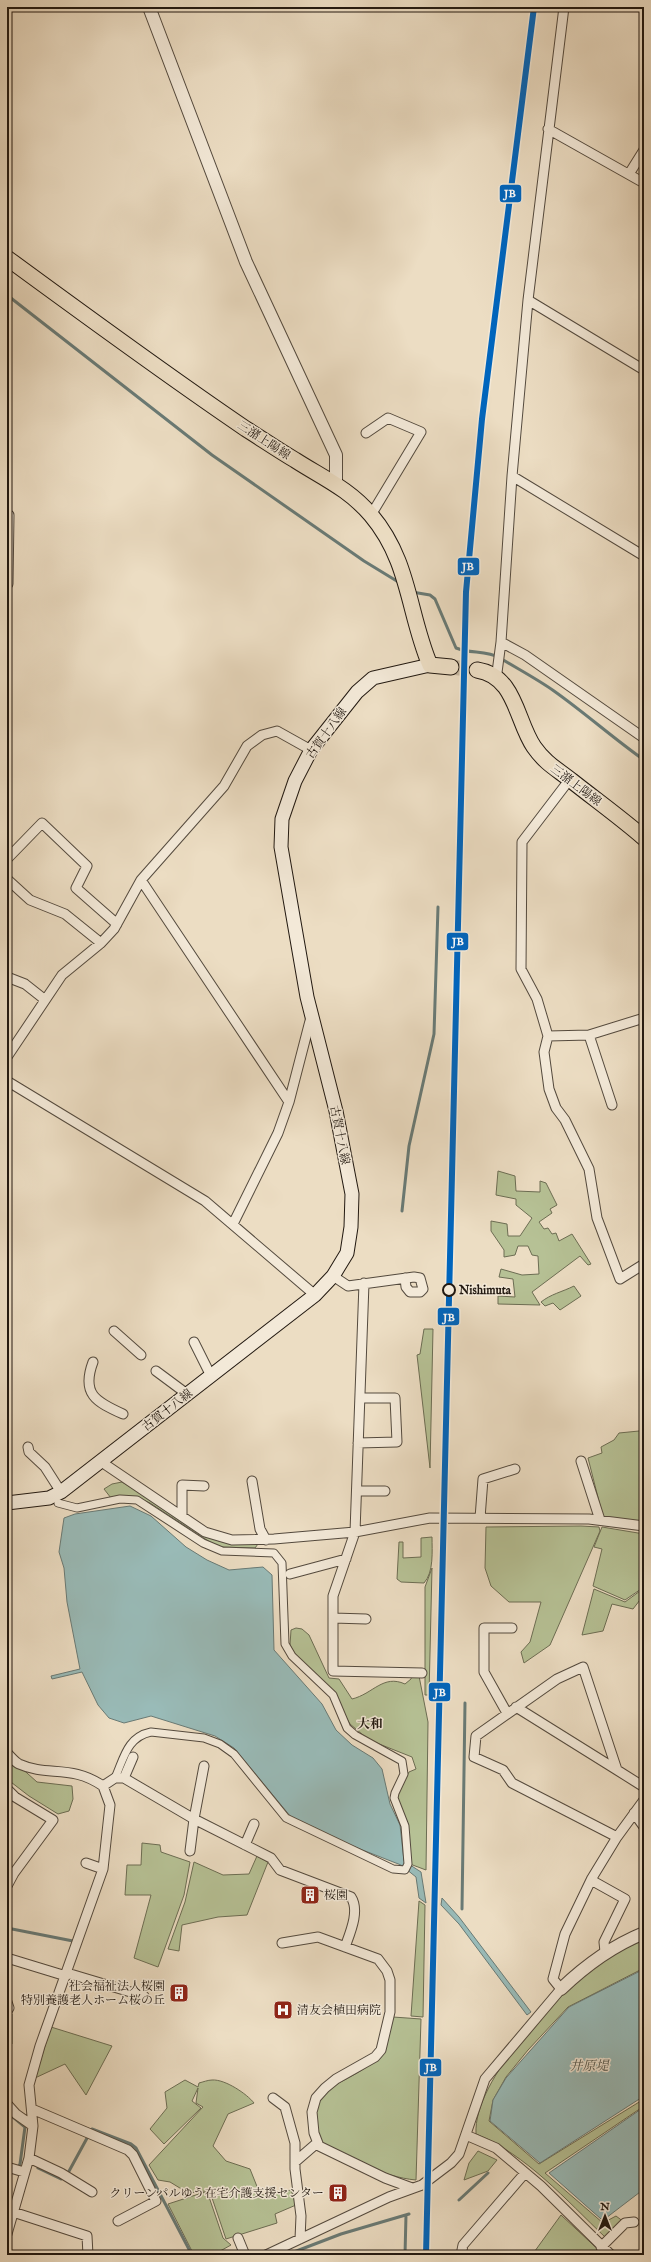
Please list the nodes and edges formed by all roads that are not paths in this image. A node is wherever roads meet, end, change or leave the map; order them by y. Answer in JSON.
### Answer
{"nodes":[{"id":1,"x":148,"y":7,"type":"edge"},
{"id":2,"x":564,"y":7,"type":"edge"},
{"id":3,"x":548,"y":129,"type":"junction"},
{"id":4,"x":644,"y":150,"type":"edge"},
{"id":5,"x":629,"y":174,"type":"junction"},
{"id":6,"x":644,"y":183,"type":"edge"},
{"id":7,"x":7,"y":258,"type":"edge"},
{"id":8,"x":528,"y":300,"type":"junction"},
{"id":9,"x":644,"y":370,"type":"edge"},
{"id":10,"x":366,"y":433,"type":"dead end"},
{"id":11,"x":512,"y":476,"type":"junction"},
{"id":12,"x":336,"y":483,"type":"junction"},
{"id":13,"x":7,"y":514,"type":"edge"},
{"id":14,"x":371,"y":515,"type":"junction"},
{"id":15,"x":644,"y":556,"type":"edge"},
{"id":16,"x":8,"y":584,"type":"edge"},
{"id":17,"x":501,"y":642,"type":"junction"},
{"id":18,"x":430,"y":665,"type":"junction"},
{"id":19,"x":451,"y":667,"type":"tunnel mouth"},
{"id":20,"x":477,"y":670,"type":"tunnel mouth"},
{"id":21,"x":496,"y":680,"type":"junction"},
{"id":22,"x":644,"y":738,"type":"edge"},
{"id":23,"x":311,"y":750,"type":"junction"},
{"id":24,"x":570,"y":779,"type":"junction"},
{"id":25,"x":644,"y":838,"type":"edge"},
{"id":26,"x":7,"y":859,"type":"edge"},
{"id":27,"x":7,"y":879,"type":"edge"},
{"id":28,"x":141,"y":880,"type":"junction"},
{"id":29,"x":117,"y":924,"type":"junction"},
{"id":30,"x":101,"y":943,"type":"junction"},
{"id":31,"x":7,"y":977,"type":"edge"},
{"id":32,"x":44,"y":999,"type":"junction"},
{"id":33,"x":311,"y":1016,"type":"junction"},
{"id":34,"x":644,"y":1018,"type":"edge"},
{"id":35,"x":589,"y":1035,"type":"junction"},
{"id":36,"x":548,"y":1036,"type":"junction"},
{"id":37,"x":7,"y":1057,"type":"edge"},
{"id":38,"x":7,"y":1081,"type":"edge"},
{"id":39,"x":289,"y":1102,"type":"junction"},
{"id":40,"x":612,"y":1105,"type":"dead end"},
{"id":41,"x":233,"y":1224,"type":"junction"},
{"id":42,"x":644,"y":1264,"type":"edge"},
{"id":43,"x":333,"y":1276,"type":"junction"},
{"id":44,"x":406,"y":1278,"type":"dead end"},
{"id":45,"x":364,"y":1283,"type":"junction"},
{"id":46,"x":315,"y":1295,"type":"junction"},
{"id":47,"x":114,"y":1331,"type":"dead end"},
{"id":48,"x":194,"y":1342,"type":"dead end"},
{"id":49,"x":141,"y":1355,"type":"dead end"},
{"id":50,"x":93,"y":1362,"type":"dead end"},
{"id":51,"x":156,"y":1371,"type":"dead end"},
{"id":52,"x":211,"y":1376,"type":"junction"},
{"id":53,"x":187,"y":1394,"type":"junction"},
{"id":54,"x":360,"y":1398,"type":"junction"},
{"id":55,"x":123,"y":1414,"type":"dead end"},
{"id":56,"x":358,"y":1443,"type":"junction"},
{"id":57,"x":28,"y":1447,"type":"dead end"},
{"id":58,"x":100,"y":1461,"type":"junction"},
{"id":59,"x":581,"y":1461,"type":"dead end"},
{"id":60,"x":515,"y":1469,"type":"dead end"},
{"id":61,"x":252,"y":1481,"type":"dead end"},
{"id":62,"x":204,"y":1486,"type":"dead end"},
{"id":63,"x":357,"y":1491,"type":"junction"},
{"id":64,"x":385,"y":1491,"type":"dead end"},
{"id":65,"x":60,"y":1498,"type":"junction"},
{"id":66,"x":7,"y":1503,"type":"edge"},
{"id":67,"x":182,"y":1516,"type":"junction"},
{"id":68,"x":480,"y":1518,"type":"junction"},
{"id":69,"x":600,"y":1520,"type":"junction"},
{"id":70,"x":644,"y":1526,"type":"edge"},
{"id":71,"x":355,"y":1532,"type":"junction"},
{"id":72,"x":266,"y":1540,"type":"junction"},
{"id":73,"x":346,"y":1559,"type":"junction"},
{"id":74,"x":290,"y":1574,"type":"dead end"},
{"id":75,"x":333,"y":1618,"type":"junction"},
{"id":76,"x":366,"y":1619,"type":"dead end"},
{"id":77,"x":512,"y":1628,"type":"dead end"},
{"id":78,"x":422,"y":1673,"type":"dead end"},
{"id":79,"x":516,"y":1707,"type":"junction"},
{"id":80,"x":507,"y":1713,"type":"junction"},
{"id":81,"x":7,"y":1753,"type":"edge"},
{"id":82,"x":133,"y":1757,"type":"dead end"},
{"id":83,"x":204,"y":1766,"type":"dead end"},
{"id":84,"x":617,"y":1770,"type":"junction"},
{"id":85,"x":120,"y":1778,"type":"junction"},
{"id":86,"x":103,"y":1786,"type":"junction"},
{"id":87,"x":644,"y":1787,"type":"edge"},
{"id":88,"x":7,"y":1789,"type":"edge"},
{"id":89,"x":11,"y":1799,"type":"edge"},
{"id":90,"x":644,"y":1800,"type":"edge"},
{"id":91,"x":634,"y":1813,"type":"junction"},
{"id":92,"x":194,"y":1819,"type":"junction"},
{"id":93,"x":254,"y":1824,"type":"dead end"},
{"id":94,"x":644,"y":1827,"type":"edge"},
{"id":95,"x":617,"y":1837,"type":"junction"},
{"id":96,"x":245,"y":1845,"type":"junction"},
{"id":97,"x":190,"y":1851,"type":"dead end"},
{"id":98,"x":86,"y":1863,"type":"dead end"},
{"id":99,"x":103,"y":1870,"type":"junction"},
{"id":100,"x":591,"y":1880,"type":"junction"},
{"id":101,"x":7,"y":1886,"type":"edge"},
{"id":102,"x":644,"y":1933,"type":"edge"},
{"id":103,"x":282,"y":1943,"type":"dead end"},
{"id":104,"x":345,"y":1947,"type":"junction"},
{"id":105,"x":605,"y":1952,"type":"junction"},
{"id":106,"x":7,"y":1958,"type":"edge"},
{"id":107,"x":66,"y":1974,"type":"junction"},
{"id":108,"x":560,"y":1989,"type":"junction"},
{"id":109,"x":144,"y":1996,"type":"dead end"},
{"id":110,"x":7,"y":2002,"type":"edge"},
{"id":111,"x":7,"y":2010,"type":"edge"},
{"id":112,"x":273,"y":2098,"type":"dead end"},
{"id":113,"x":7,"y":2104,"type":"edge"},
{"id":114,"x":32,"y":2109,"type":"junction"},
{"id":115,"x":33,"y":2126,"type":"junction"},
{"id":116,"x":466,"y":2135,"type":"junction"},
{"id":117,"x":317,"y":2143,"type":"junction"},
{"id":118,"x":29,"y":2158,"type":"junction"},
{"id":119,"x":295,"y":2162,"type":"junction"},
{"id":120,"x":7,"y":2168,"type":"edge"},
{"id":121,"x":24,"y":2172,"type":"junction"},
{"id":122,"x":525,"y":2173,"type":"junction"},
{"id":123,"x":389,"y":2180,"type":"junction"},
{"id":124,"x":412,"y":2188,"type":"junction"},
{"id":125,"x":92,"y":2192,"type":"dead end"},
{"id":126,"x":389,"y":2197,"type":"junction"},
{"id":127,"x":13,"y":2212,"type":"junction"},
{"id":128,"x":118,"y":2221,"type":"dead end"},
{"id":129,"x":634,"y":2222,"type":"dead end"},
{"id":130,"x":7,"y":2234,"type":"edge"},
{"id":131,"x":238,"y":2238,"type":"dead end"},
{"id":132,"x":300,"y":2239,"type":"junction"},
{"id":133,"x":601,"y":2247,"type":"junction"},
{"id":134,"x":88,"y":2255,"type":"edge"},
{"id":135,"x":246,"y":2255,"type":"edge"},
{"id":136,"x":266,"y":2255,"type":"edge"},
{"id":137,"x":461,"y":2255,"type":"edge"},
{"id":138,"x":611,"y":2255,"type":"edge"}],
"edges":[{"from":1,"to":12,"type":"street"},
{"from":2,"to":3,"type":"street"},
{"from":3,"to":5,"type":"street"},
{"from":3,"to":8,"type":"street"},
{"from":4,"to":5,"type":"street"},
{"from":5,"to":6,"type":"street"},
{"from":7,"to":12,"type":"main road","name":"三潴上陽線"},
{"from":8,"to":9,"type":"street"},
{"from":8,"to":11,"type":"street"},
{"from":10,"to":14,"type":"street"},
{"from":11,"to":15,"type":"street"},
{"from":11,"to":17,"type":"street"},
{"from":12,"to":14,"type":"main road","name":"三潴上陽線"},
{"from":13,"to":16,"type":"street"},
{"from":14,"to":18,"type":"main road","name":"三潴上陽線"},
{"from":17,"to":21,"type":"street"},
{"from":17,"to":22,"type":"street"},
{"from":18,"to":19,"type":"main road"},
{"from":18,"to":23,"type":"main road","name":"古賀十八線"},
{"from":20,"to":21,"type":"main road","name":"三潴上陽線"},
{"from":21,"to":24,"type":"main road","name":"三潴上陽線"},
{"from":23,"to":28,"type":"street"},
{"from":23,"to":33,"type":"main road","name":"古賀十八線"},
{"from":24,"to":25,"type":"main road","name":"三潴上陽線"},
{"from":24,"to":36,"type":"street"},
{"from":26,"to":29,"type":"street"},
{"from":27,"to":30,"type":"street"},
{"from":28,"to":29,"type":"street"},
{"from":28,"to":39,"type":"street"},
{"from":29,"to":30,"type":"street"},
{"from":30,"to":32,"type":"street"},
{"from":31,"to":32,"type":"street"},
{"from":32,"to":37,"type":"street"},
{"from":33,"to":39,"type":"street"},
{"from":33,"to":43,"type":"main road","name":"古賀十八線"},
{"from":34,"to":35,"type":"street"},
{"from":35,"to":36,"type":"street"},
{"from":35,"to":40,"type":"street"},
{"from":36,"to":42,"type":"street"},
{"from":38,"to":41,"type":"street"},
{"from":39,"to":41,"type":"street"},
{"from":41,"to":46,"type":"street"},
{"from":43,"to":45,"type":"street"},
{"from":43,"to":46,"type":"main road","name":"古賀十八線"},
{"from":44,"to":45,"type":"street"},
{"from":45,"to":54,"type":"street"},
{"from":46,"to":52,"type":"main road","name":"古賀十八線"},
{"from":47,"to":49,"type":"street"},
{"from":48,"to":52,"type":"street"},
{"from":50,"to":55,"type":"street"},
{"from":51,"to":53,"type":"street"},
{"from":52,"to":53,"type":"main road","name":"古賀十八線"},
{"from":53,"to":58,"type":"main road","name":"古賀十八線"},
{"from":54,"to":56,"type":"street"},
{"from":54,"to":56,"type":"street"},
{"from":56,"to":63,"type":"street"},
{"from":57,"to":65,"type":"street"},
{"from":58,"to":65,"type":"main road","name":"古賀十八線"},
{"from":58,"to":67,"type":"street"},
{"from":59,"to":69,"type":"street"},
{"from":60,"to":68,"type":"street"},
{"from":61,"to":72,"type":"street"},
{"from":62,"to":67,"type":"street"},
{"from":63,"to":64,"type":"street"},
{"from":63,"to":71,"type":"street"},
{"from":65,"to":66,"type":"main road","name":"古賀十八線"},
{"from":65,"to":85,"type":"street"},
{"from":67,"to":72,"type":"street"},
{"from":68,"to":69,"type":"street"},
{"from":68,"to":71,"type":"street"},
{"from":69,"to":70,"type":"street"},
{"from":71,"to":72,"type":"street"},
{"from":71,"to":73,"type":"street"},
{"from":73,"to":74,"type":"street"},
{"from":73,"to":75,"type":"street"},
{"from":75,"to":76,"type":"street"},
{"from":75,"to":78,"type":"street"},
{"from":77,"to":80,"type":"street"},
{"from":79,"to":80,"type":"street"},
{"from":79,"to":84,"type":"street"},
{"from":79,"to":84,"type":"street"},
{"from":80,"to":95,"type":"street"},
{"from":81,"to":86,"type":"street"},
{"from":82,"to":85,"type":"street"},
{"from":83,"to":92,"type":"street"},
{"from":84,"to":87,"type":"street"},
{"from":85,"to":86,"type":"street"},
{"from":85,"to":92,"type":"street"},
{"from":86,"to":99,"type":"street"},
{"from":88,"to":89,"type":"street"},
{"from":89,"to":101,"type":"street"},
{"from":90,"to":91,"type":"street"},
{"from":91,"to":94,"type":"street"},
{"from":91,"to":95,"type":"street"},
{"from":92,"to":96,"type":"street"},
{"from":92,"to":97,"type":"street"},
{"from":93,"to":96,"type":"street"},
{"from":95,"to":100,"type":"street"},
{"from":96,"to":104,"type":"street"},
{"from":98,"to":99,"type":"street"},
{"from":99,"to":107,"type":"street"},
{"from":100,"to":105,"type":"street"},
{"from":100,"to":108,"type":"street"},
{"from":102,"to":105,"type":"street"},
{"from":103,"to":104,"type":"street"},
{"from":104,"to":117,"type":"street"},
{"from":105,"to":108,"type":"street"},
{"from":106,"to":107,"type":"street"},
{"from":107,"to":109,"type":"street"},
{"from":107,"to":114,"type":"street"},
{"from":108,"to":116,"type":"street"},
{"from":110,"to":111,"type":"street"},
{"from":112,"to":119,"type":"street"},
{"from":113,"to":115,"type":"street"},
{"from":114,"to":115,"type":"street"},
{"from":114,"to":128,"type":"street"},
{"from":115,"to":118,"type":"street"},
{"from":116,"to":122,"type":"street"},
{"from":116,"to":124,"type":"street"},
{"from":117,"to":119,"type":"street"},
{"from":117,"to":123,"type":"street"},
{"from":118,"to":121,"type":"street"},
{"from":118,"to":125,"type":"street"},
{"from":119,"to":132,"type":"street"},
{"from":120,"to":121,"type":"street"},
{"from":121,"to":127,"type":"street"},
{"from":122,"to":133,"type":"street"},
{"from":122,"to":137,"type":"street"},
{"from":123,"to":124,"type":"street"},
{"from":123,"to":126,"type":"street"},
{"from":124,"to":126,"type":"street"},
{"from":126,"to":132,"type":"street"},
{"from":127,"to":130,"type":"street"},
{"from":127,"to":134,"type":"street"},
{"from":129,"to":133,"type":"street"},
{"from":131,"to":135,"type":"street"},
{"from":132,"to":136,"type":"street"},
{"from":133,"to":138,"type":"street"}]}
